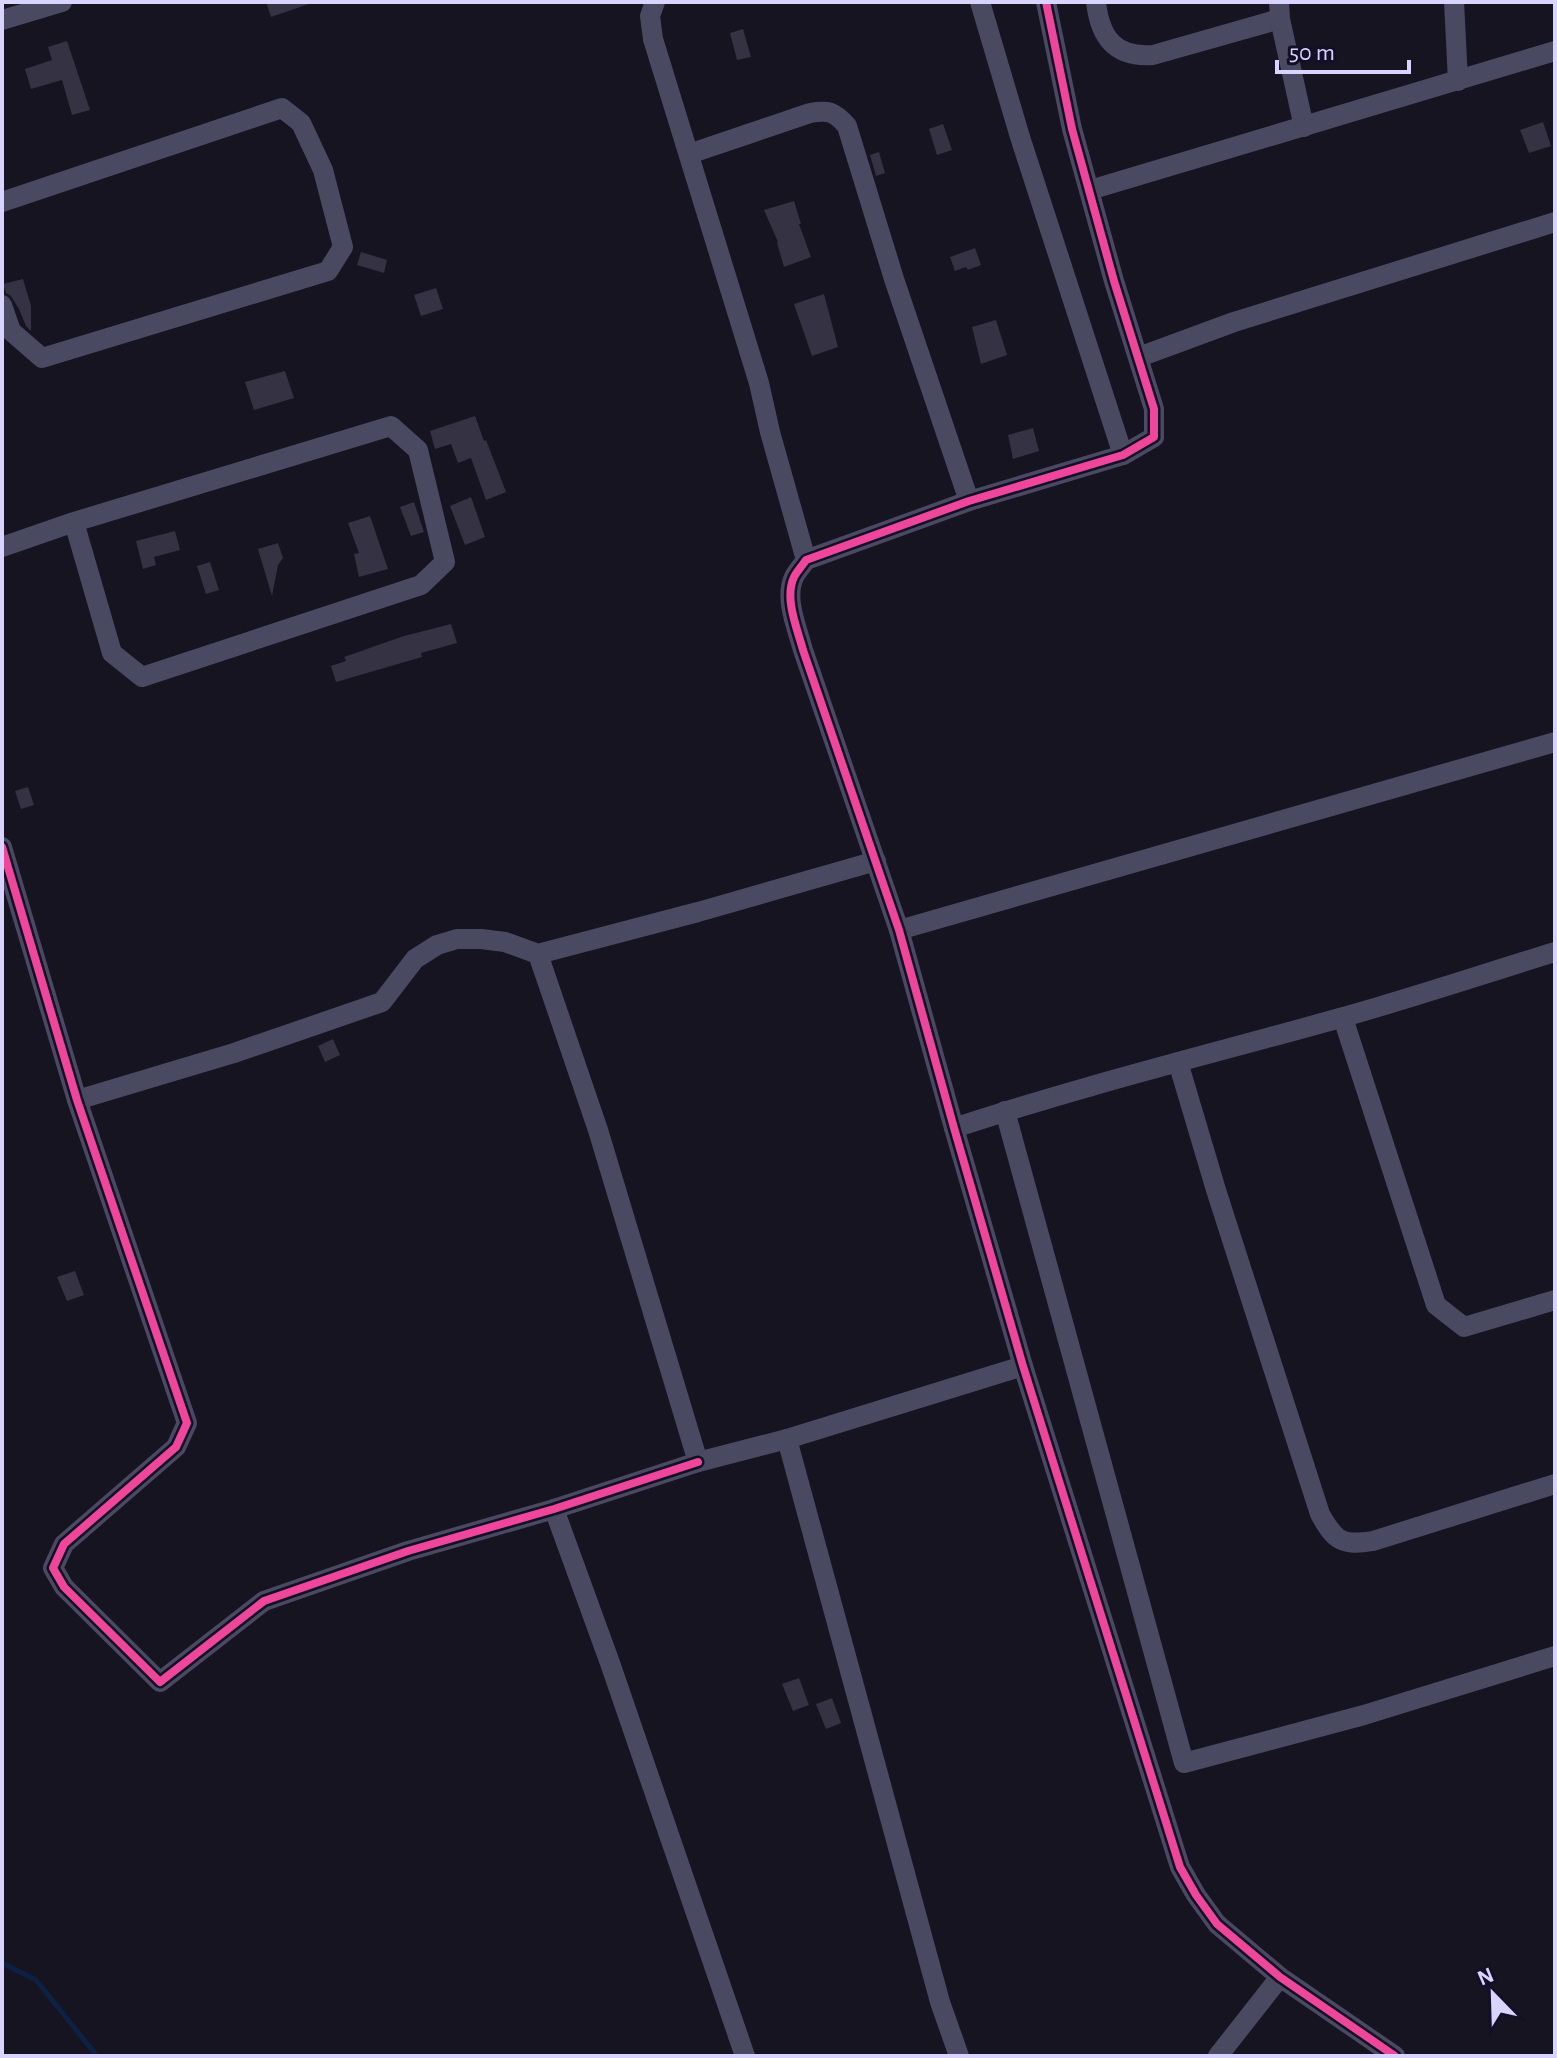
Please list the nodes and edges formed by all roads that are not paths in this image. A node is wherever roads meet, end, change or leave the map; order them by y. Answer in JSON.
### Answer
{"nodes":[{"id":1,"x":62,"y":2,"type":"edge"},
{"id":2,"x":655,"y":2,"type":"edge"},
{"id":3,"x":980,"y":2,"type":"edge"},
{"id":4,"x":1046,"y":2,"type":"edge"},
{"id":5,"x":1096,"y":2,"type":"edge"},
{"id":6,"x":1454,"y":2,"type":"edge"},
{"id":7,"x":1279,"y":10,"type":"edge"},
{"id":8,"x":2,"y":20,"type":"edge"},
{"id":9,"x":1555,"y":51,"type":"edge"},
{"id":10,"x":1458,"y":81,"type":"junction"},
{"id":11,"x":1304,"y":127,"type":"junction"},
{"id":12,"x":689,"y":154,"type":"junction"},
{"id":13,"x":1090,"y":190,"type":"junction"},
{"id":14,"x":2,"y":202,"type":"edge"},
{"id":15,"x":1555,"y":222,"type":"edge"},
{"id":16,"x":2,"y":305,"type":"edge"},
{"id":17,"x":1139,"y":357,"type":"junction"},
{"id":18,"x":1123,"y":455,"type":"junction"},
{"id":19,"x":969,"y":501,"type":"junction"},
{"id":20,"x":74,"y":522,"type":"junction"},
{"id":21,"x":2,"y":547,"type":"edge"},
{"id":22,"x":806,"y":560,"type":"junction"},
{"id":23,"x":1555,"y":742,"type":"edge"},
{"id":24,"x":2,"y":847,"type":"edge"},
{"id":25,"x":876,"y":861,"type":"junction"},
{"id":26,"x":899,"y":930,"type":"junction"},
{"id":27,"x":1555,"y":952,"type":"edge"},
{"id":28,"x":538,"y":954,"type":"junction"},
{"id":29,"x":1343,"y":1018,"type":"junction"},
{"id":30,"x":1178,"y":1062,"type":"junction"},
{"id":31,"x":77,"y":1100,"type":"junction"},
{"id":32,"x":1005,"y":1111,"type":"junction"},
{"id":33,"x":954,"y":1128,"type":"junction"},
{"id":34,"x":1555,"y":1300,"type":"edge"},
{"id":35,"x":1023,"y":1366,"type":"junction"},
{"id":36,"x":787,"y":1439,"type":"junction"},
{"id":37,"x":698,"y":1462,"type":"junction"},
{"id":38,"x":1555,"y":1484,"type":"edge"},
{"id":39,"x":554,"y":1509,"type":"junction"},
{"id":40,"x":1555,"y":1656,"type":"edge"},
{"id":41,"x":1280,"y":1977,"type":"junction"},
{"id":42,"x":745,"y":2056,"type":"edge"},
{"id":43,"x":959,"y":2056,"type":"edge"},
{"id":44,"x":1218,"y":2056,"type":"edge"},
{"id":45,"x":1395,"y":2056,"type":"edge"}],
"edges":[{"from":1,"to":8,"type":"street"},
{"from":2,"to":12,"type":"street"},
{"from":3,"to":18,"type":"street"},
{"from":4,"to":13,"type":"street"},
{"from":5,"to":7,"type":"street"},
{"from":6,"to":10,"type":"street"},
{"from":7,"to":11,"type":"street"},
{"from":9,"to":10,"type":"street"},
{"from":10,"to":11,"type":"street"},
{"from":11,"to":13,"type":"street"},
{"from":12,"to":19,"type":"street"},
{"from":12,"to":22,"type":"street"},
{"from":13,"to":17,"type":"street"},
{"from":14,"to":16,"type":"street"},
{"from":15,"to":17,"type":"street"},
{"from":17,"to":18,"type":"street"},
{"from":18,"to":19,"type":"street"},
{"from":19,"to":22,"type":"street"},
{"from":20,"to":20,"type":"street"},
{"from":20,"to":21,"type":"street"},
{"from":22,"to":25,"type":"street"},
{"from":23,"to":26,"type":"street"},
{"from":24,"to":31,"type":"street"},
{"from":25,"to":26,"type":"street"},
{"from":25,"to":28,"type":"street"},
{"from":26,"to":33,"type":"street"},
{"from":27,"to":29,"type":"street"},
{"from":28,"to":31,"type":"street"},
{"from":28,"to":37,"type":"street"},
{"from":29,"to":30,"type":"street"},
{"from":29,"to":34,"type":"street"},
{"from":30,"to":32,"type":"street"},
{"from":30,"to":38,"type":"street"},
{"from":31,"to":39,"type":"street"},
{"from":32,"to":33,"type":"street"},
{"from":32,"to":40,"type":"street"},
{"from":33,"to":35,"type":"street"},
{"from":35,"to":36,"type":"street"},
{"from":35,"to":41,"type":"street"},
{"from":36,"to":37,"type":"street"},
{"from":36,"to":43,"type":"street"},
{"from":37,"to":39,"type":"street"},
{"from":39,"to":42,"type":"street"},
{"from":41,"to":44,"type":"street"},
{"from":41,"to":45,"type":"street"}]}
